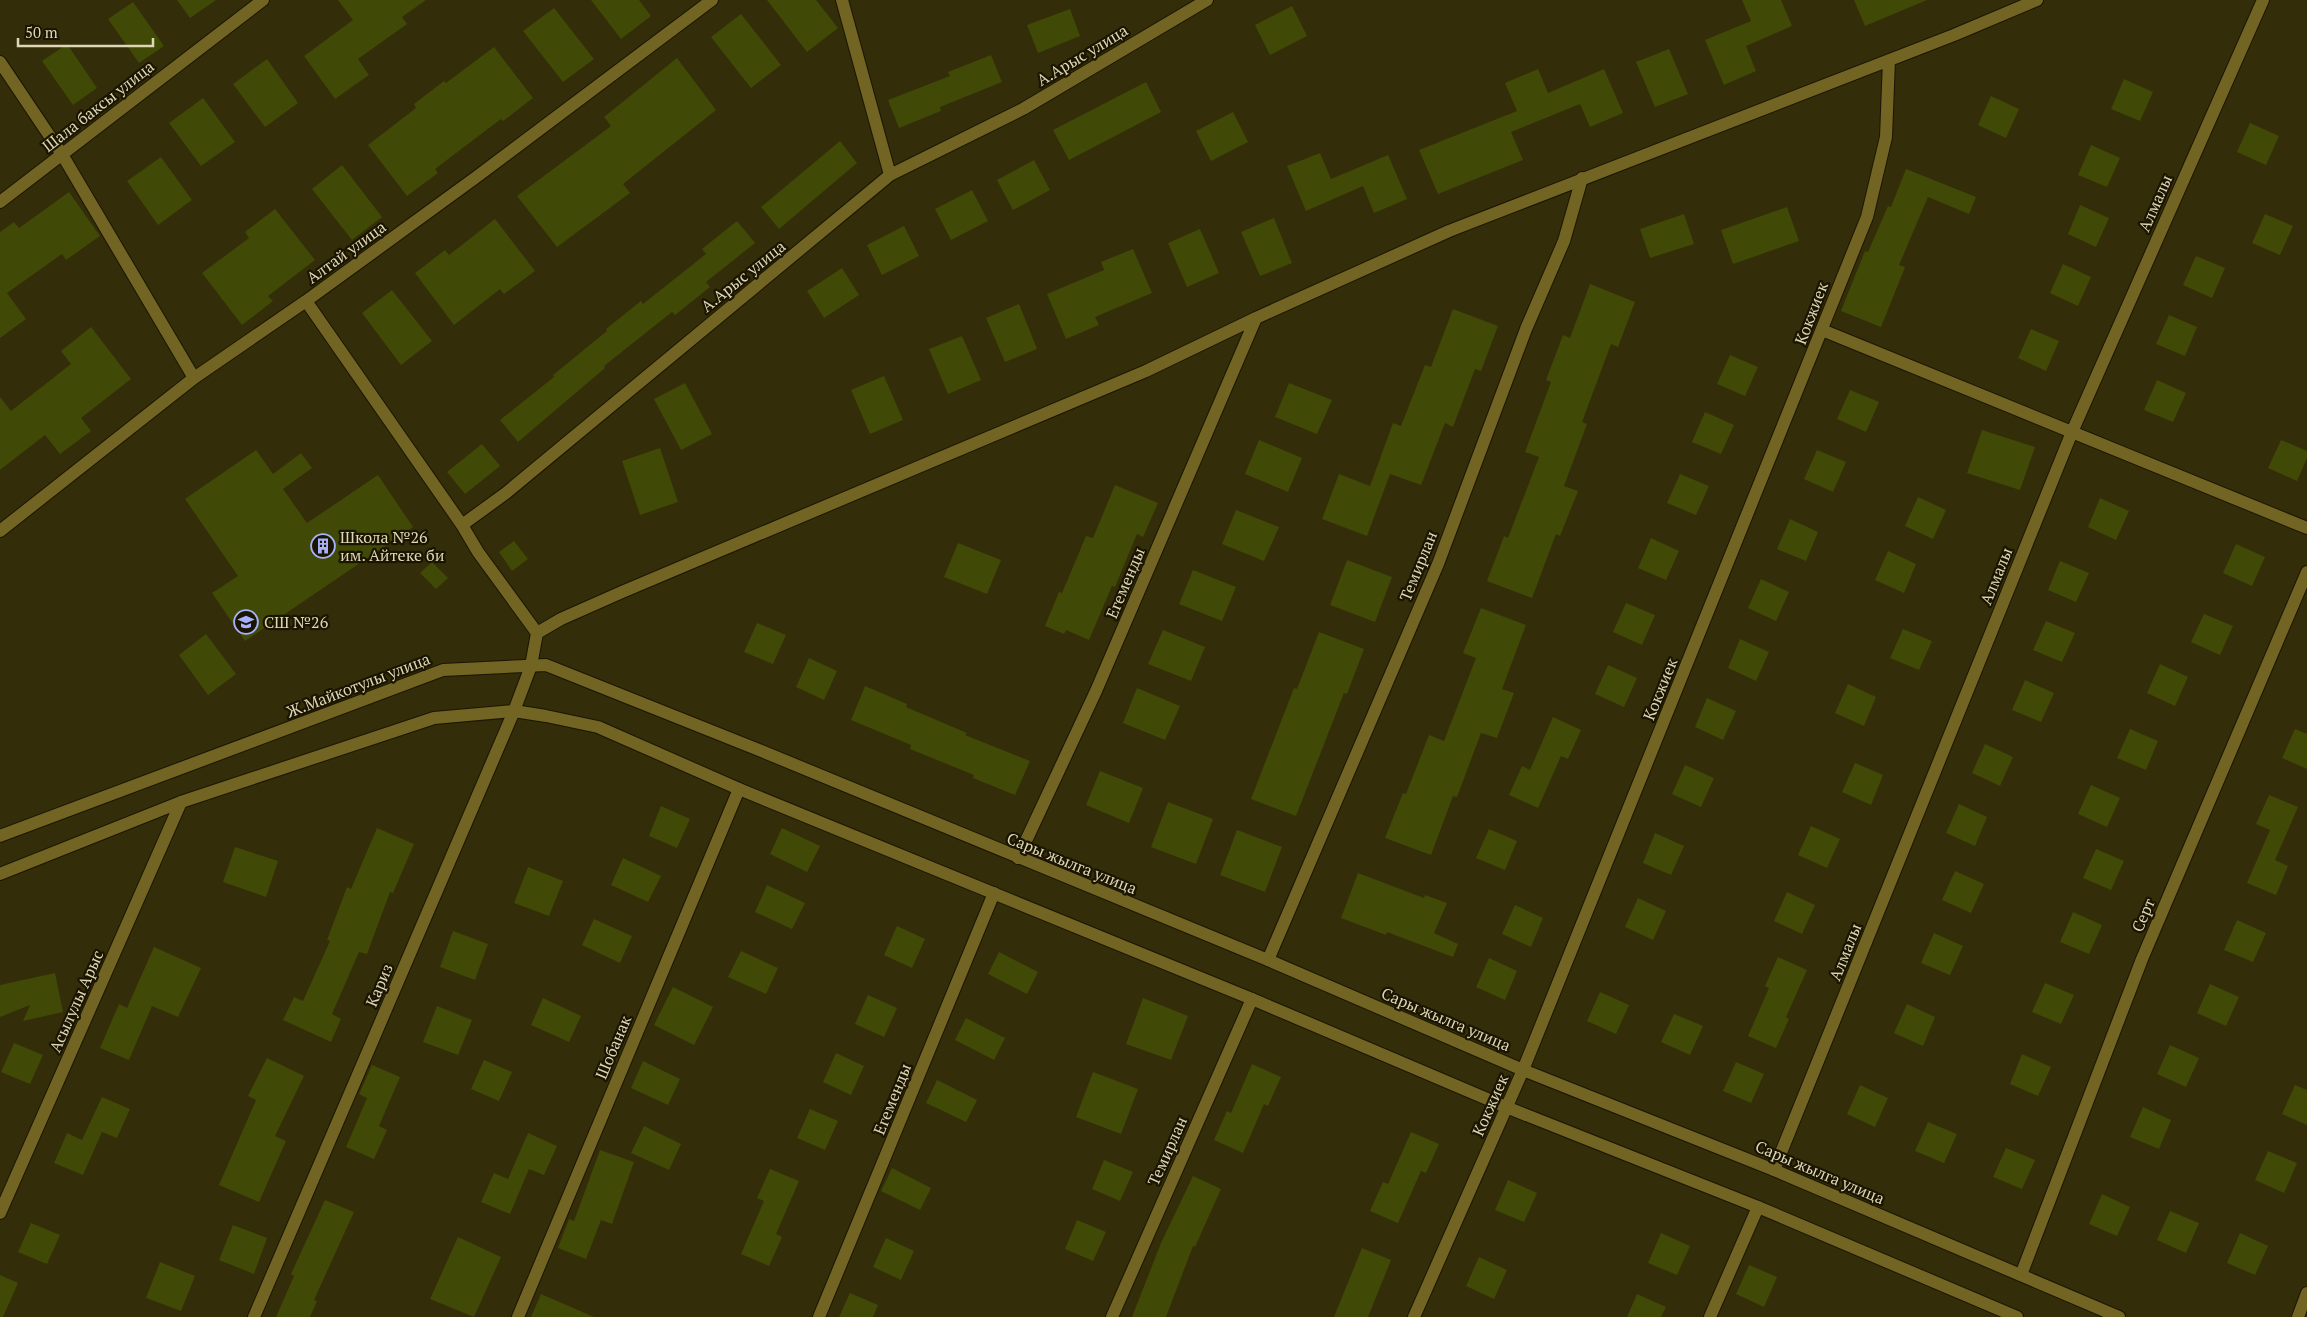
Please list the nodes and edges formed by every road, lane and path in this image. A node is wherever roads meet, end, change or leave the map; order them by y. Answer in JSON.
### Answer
{"nodes":[{"id":1,"x":263,"y":0,"type":"edge"},
{"id":2,"x":712,"y":0,"type":"edge"},
{"id":3,"x":842,"y":0,"type":"edge"},
{"id":4,"x":1207,"y":0,"type":"edge"},
{"id":5,"x":2037,"y":0,"type":"edge"},
{"id":6,"x":2263,"y":0,"type":"edge"},
{"id":7,"x":1889,"y":60,"type":"junction"},
{"id":8,"x":0,"y":62,"type":"edge"},
{"id":9,"x":63,"y":156,"type":"junction"},
{"id":10,"x":890,"y":175,"type":"junction"},
{"id":11,"x":1582,"y":178,"type":"junction"},
{"id":12,"x":0,"y":202,"type":"edge"},
{"id":13,"x":306,"y":301,"type":"junction"},
{"id":14,"x":1256,"y":318,"type":"junction"},
{"id":15,"x":1822,"y":330,"type":"junction"},
{"id":16,"x":194,"y":378,"type":"junction"},
{"id":17,"x":2072,"y":432,"type":"junction"},
{"id":18,"x":462,"y":525,"type":"junction"},
{"id":19,"x":2307,"y":528,"type":"edge"},
{"id":20,"x":0,"y":530,"type":"edge"},
{"id":21,"x":2307,"y":572,"type":"edge"},
{"id":22,"x":538,"y":633,"type":"junction"},
{"id":23,"x":531,"y":666,"type":"junction"},
{"id":24,"x":514,"y":711,"type":"junction"},
{"id":25,"x":760,"y":750,"type":"joint"},
{"id":26,"x":739,"y":788,"type":"junction"},
{"id":27,"x":181,"y":802,"type":"junction"},
{"id":28,"x":0,"y":836,"type":"edge"},
{"id":29,"x":1018,"y":858,"type":"junction"},
{"id":30,"x":0,"y":874,"type":"edge"},
{"id":31,"x":994,"y":893,"type":"junction"},
{"id":32,"x":1268,"y":960,"type":"junction"},
{"id":33,"x":1252,"y":999,"type":"junction"},
{"id":34,"x":1523,"y":1070,"type":"junction"},
{"id":35,"x":1506,"y":1108,"type":"junction"},
{"id":36,"x":1774,"y":1170,"type":"junction"},
{"id":37,"x":1758,"y":1206,"type":"junction"},
{"id":38,"x":0,"y":1213,"type":"edge"},
{"id":39,"x":2021,"y":1275,"type":"junction"},
{"id":40,"x":2307,"y":1293,"type":"edge"},
{"id":41,"x":2009,"y":1315,"type":"edge"},
{"id":42,"x":254,"y":1317,"type":"edge"},
{"id":43,"x":518,"y":1317,"type":"edge"},
{"id":44,"x":819,"y":1317,"type":"edge"},
{"id":45,"x":1112,"y":1317,"type":"edge"},
{"id":46,"x":1414,"y":1317,"type":"edge"},
{"id":47,"x":1710,"y":1317,"type":"edge"},
{"id":48,"x":2119,"y":1317,"type":"edge"},
{"id":49,"x":2298,"y":1317,"type":"edge"}],
"edges":[{"from":1,"to":9,"type":"street","name":"Шала баксы улица"},
{"from":2,"to":13,"type":"street","name":"Алтай улица"},
{"from":3,"to":10,"type":"street"},
{"from":4,"to":10,"type":"street","name":"А.Арыс улица"},
{"from":5,"to":7,"type":"street"},
{"from":6,"to":17,"type":"street","name":"Алмалы"},
{"from":7,"to":11,"type":"street"},
{"from":7,"to":15,"type":"street","name":"Кокжиек"},
{"from":8,"to":9,"type":"street"},
{"from":9,"to":12,"type":"street","name":"Шала баксы улица"},
{"from":9,"to":16,"type":"street"},
{"from":10,"to":18,"type":"street","name":"А.Арыс улица"},
{"from":11,"to":14,"type":"street"},
{"from":11,"to":32,"type":"street","name":"Темирлан"},
{"from":13,"to":16,"type":"street","name":"Алтай улица"},
{"from":13,"to":18,"type":"street"},
{"from":14,"to":22,"type":"street"},
{"from":14,"to":29,"type":"street","name":"Егеменды"},
{"from":15,"to":17,"type":"street"},
{"from":15,"to":34,"type":"street","name":"Кокжиек"},
{"from":16,"to":20,"type":"street","name":"Алтай улица"},
{"from":17,"to":19,"type":"street"},
{"from":17,"to":36,"type":"street","name":"Алмалы"},
{"from":18,"to":22,"type":"street"},
{"from":21,"to":39,"type":"street","name":"Серт"},
{"from":22,"to":23,"type":"street"},
{"from":23,"to":24,"type":"street","name":"Кариз"},
{"from":23,"to":25,"type":"street","name":"Ж.Майкотулы улица"},
{"from":23,"to":28,"type":"street","name":"Ж.Майкотулы улица"},
{"from":24,"to":26,"type":"street"},
{"from":24,"to":27,"type":"street"},
{"from":24,"to":42,"type":"street","name":"Кариз"},
{"from":25,"to":29,"type":"street","name":"Сары жылга улица"},
{"from":26,"to":31,"type":"street"},
{"from":26,"to":43,"type":"street","name":"Шобанак"},
{"from":27,"to":30,"type":"street"},
{"from":27,"to":38,"type":"street","name":"Асылулы Арыс"},
{"from":29,"to":32,"type":"street","name":"Сары жылга улица"},
{"from":31,"to":33,"type":"street"},
{"from":31,"to":44,"type":"street","name":"Егеменды"},
{"from":32,"to":34,"type":"street","name":"Сары жылга улица"},
{"from":33,"to":35,"type":"street"},
{"from":33,"to":45,"type":"street","name":"Темирлан"},
{"from":34,"to":35,"type":"street","name":"Кокжиек"},
{"from":34,"to":36,"type":"street","name":"Сары жылга улица"},
{"from":35,"to":37,"type":"street"},
{"from":35,"to":46,"type":"street","name":"Кокжиек"},
{"from":36,"to":39,"type":"street","name":"Сары жылга улица"},
{"from":37,"to":41,"type":"street"},
{"from":37,"to":47,"type":"street"},
{"from":39,"to":48,"type":"street","name":"Сары жылга улица"},
{"from":40,"to":49,"type":"street"}]}
